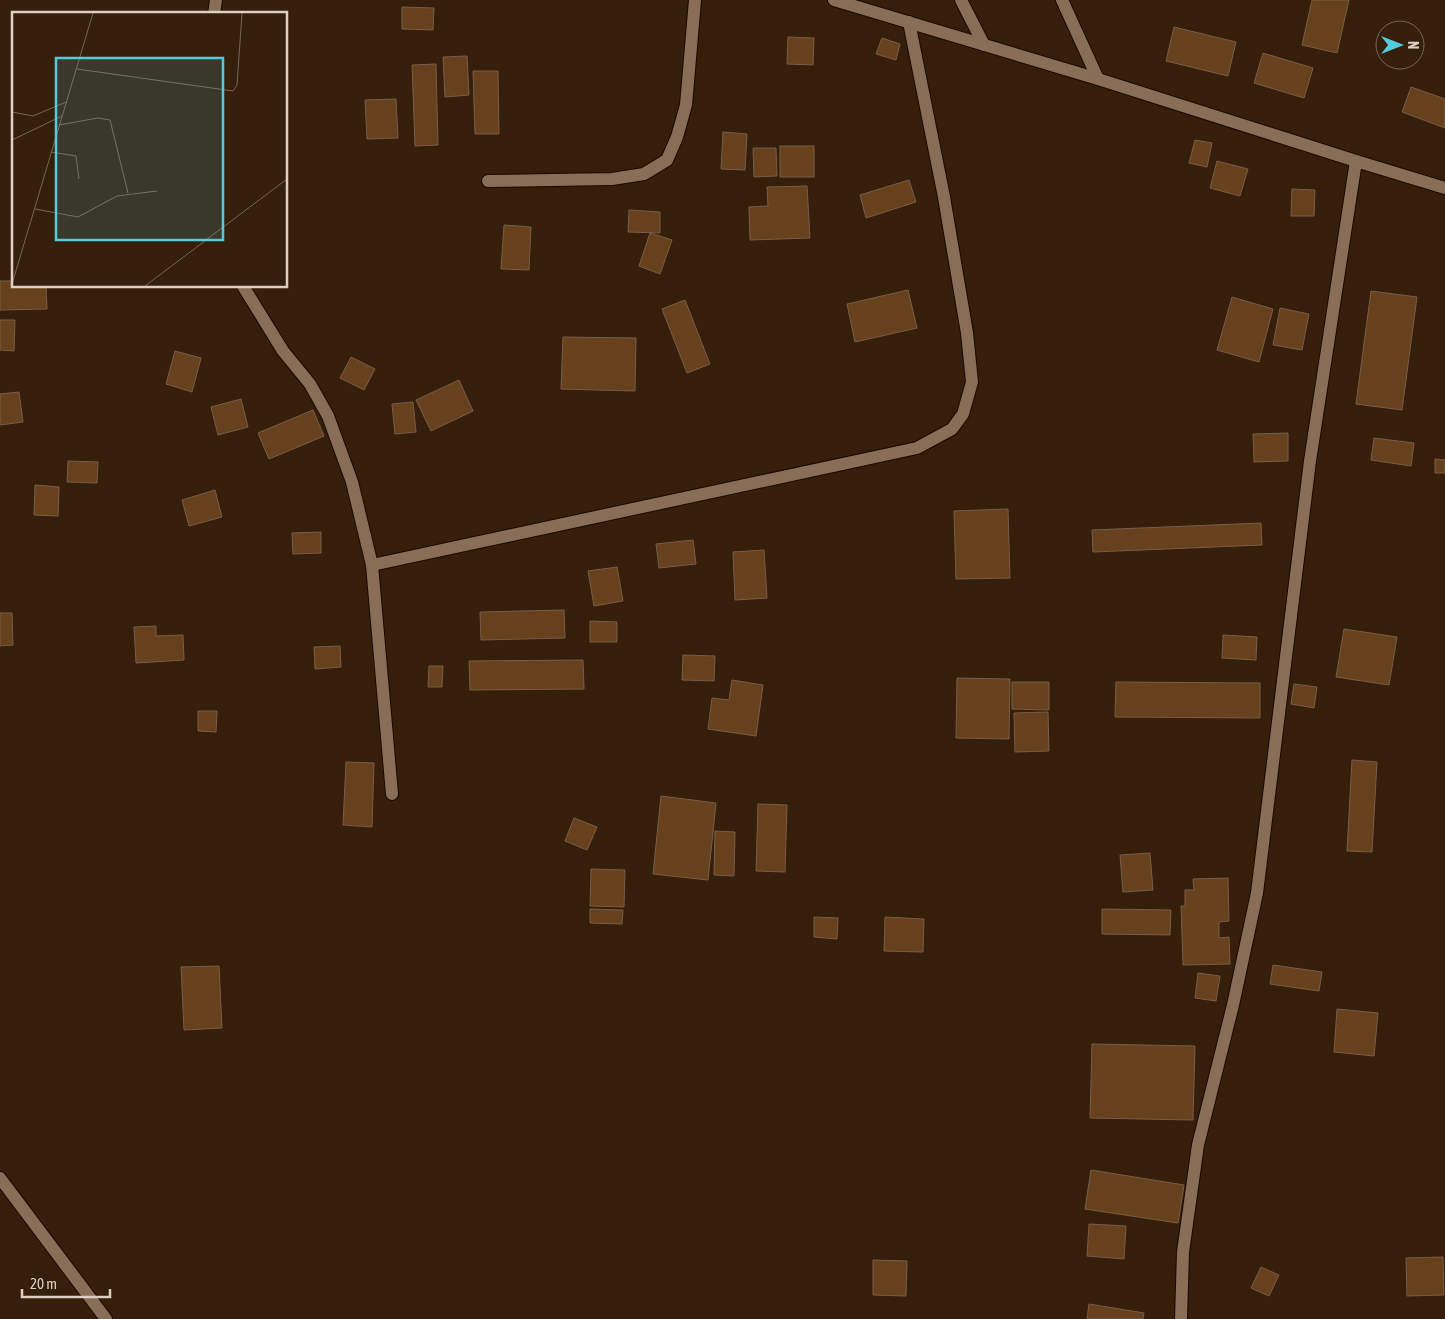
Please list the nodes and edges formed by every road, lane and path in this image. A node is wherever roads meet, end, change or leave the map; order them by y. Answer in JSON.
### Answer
{"nodes":[{"id":1,"x":695,"y":0,"type":"edge"},
{"id":2,"x":834,"y":0,"type":"edge"},
{"id":3,"x":961,"y":0,"type":"edge"},
{"id":4,"x":1062,"y":0,"type":"edge"},
{"id":5,"x":909,"y":22,"type":"junction"},
{"id":6,"x":984,"y":45,"type":"junction"},
{"id":7,"x":1098,"y":80,"type":"junction"},
{"id":8,"x":1356,"y":161,"type":"junction"},
{"id":9,"x":488,"y":181,"type":"dead end"},
{"id":10,"x":1445,"y":188,"type":"edge"},
{"id":11,"x":244,"y":288,"type":"edge"},
{"id":12,"x":372,"y":565,"type":"junction"},
{"id":13,"x":392,"y":794,"type":"dead end"},
{"id":14,"x":0,"y":1178,"type":"edge"},
{"id":15,"x":106,"y":1319,"type":"edge"},
{"id":16,"x":1181,"y":1319,"type":"edge"}],
"edges":[{"from":1,"to":9,"type":"street"},
{"from":2,"to":5,"type":"street"},
{"from":3,"to":6,"type":"street"},
{"from":4,"to":7,"type":"street"},
{"from":5,"to":6,"type":"street"},
{"from":5,"to":12,"type":"street"},
{"from":6,"to":7,"type":"street"},
{"from":7,"to":8,"type":"street"},
{"from":8,"to":10,"type":"street"},
{"from":8,"to":16,"type":"street"},
{"from":11,"to":12,"type":"street"},
{"from":12,"to":13,"type":"street"},
{"from":14,"to":15,"type":"street"}]}
